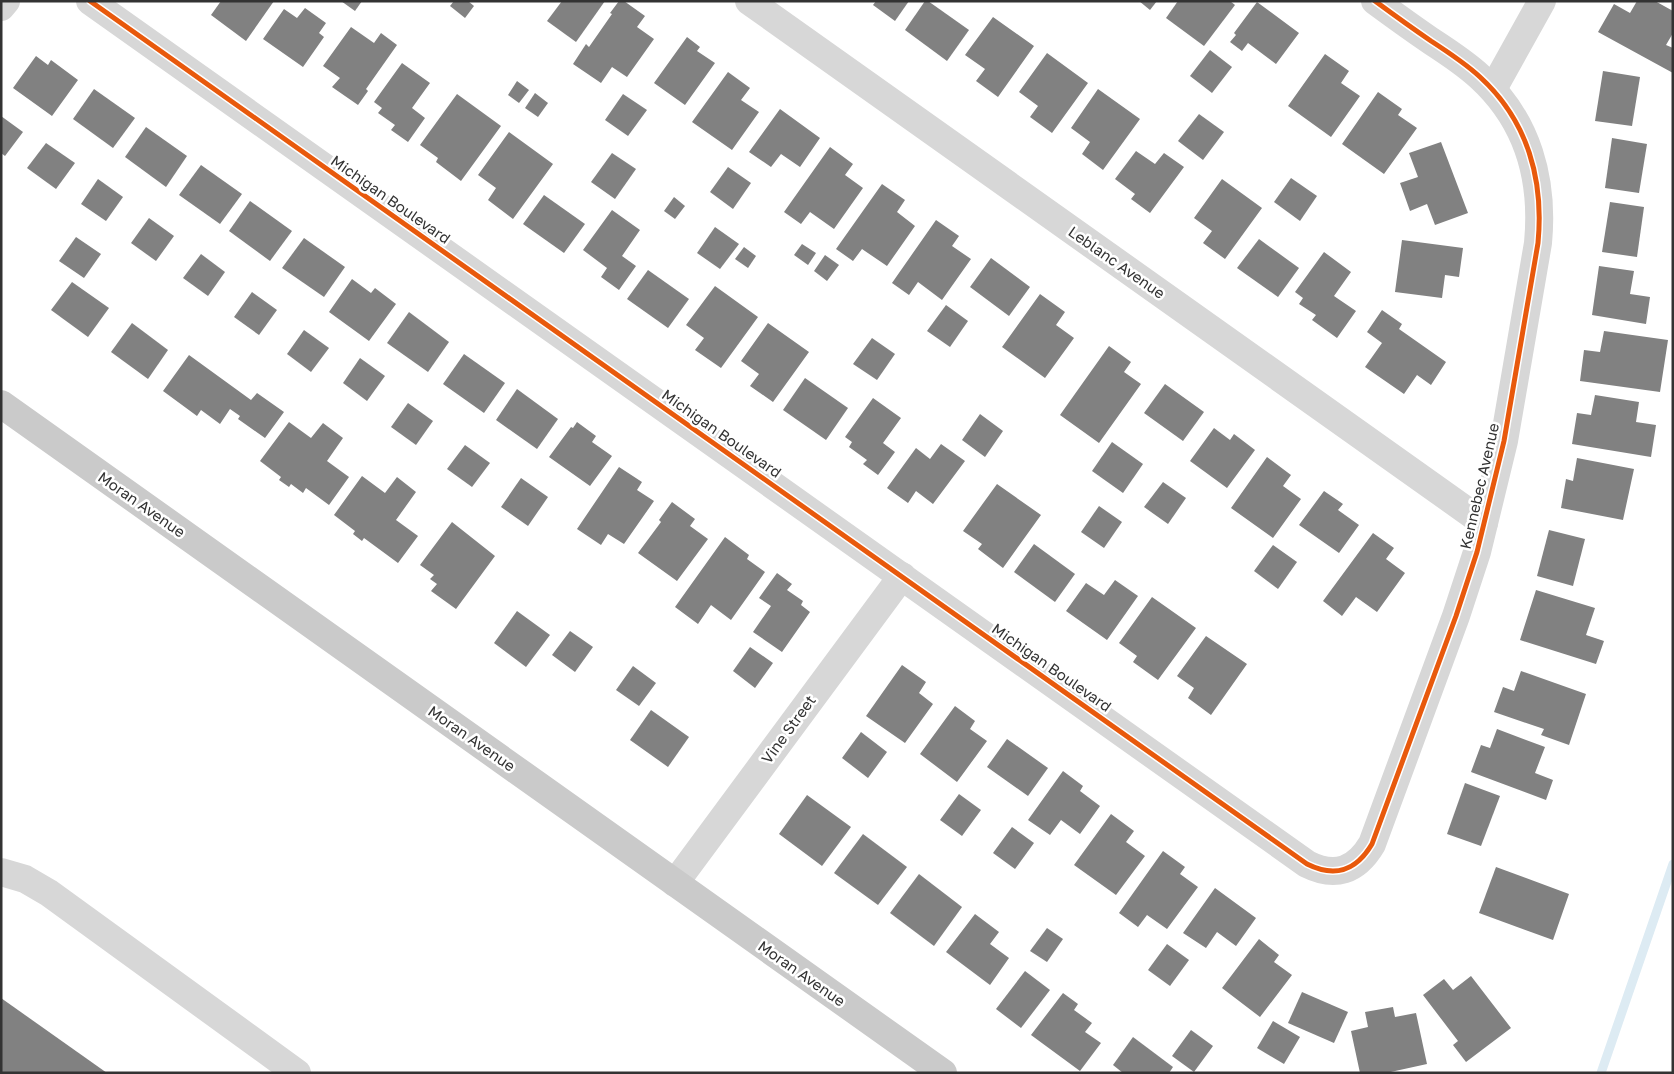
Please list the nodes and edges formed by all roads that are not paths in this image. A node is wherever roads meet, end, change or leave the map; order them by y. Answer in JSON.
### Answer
{"nodes":[{"id":1,"x":6,"y":1,"type":"edge"},
{"id":2,"x":90,"y":1,"type":"edge"},
{"id":3,"x":749,"y":1,"type":"edge"},
{"id":4,"x":1375,"y":1,"type":"edge"},
{"id":5,"x":1542,"y":1,"type":"edge"},
{"id":6,"x":1,"y":7,"type":"edge"},
{"id":7,"x":1493,"y":89,"type":"junction"},
{"id":8,"x":1,"y":404,"type":"edge"},
{"id":9,"x":1484,"y":523,"type":"junction"},
{"id":10,"x":902,"y":576,"type":"junction"},
{"id":11,"x":1344,"y":870,"type":"joint"},
{"id":12,"x":1,"y":872,"type":"edge"},
{"id":13,"x":675,"y":883,"type":"junction"},
{"id":14,"x":297,"y":1073,"type":"edge"},
{"id":15,"x":943,"y":1073,"type":"edge"}],
"edges":[{"from":1,"to":6,"type":"street"},
{"from":2,"to":10,"type":"street","name":"Michigan Boulevard"},
{"from":3,"to":9,"type":"street","name":"Leblanc Avenue"},
{"from":4,"to":7,"type":"street","name":"Kennebec Avenue"},
{"from":5,"to":7,"type":"street"},
{"from":7,"to":9,"type":"street","name":"Kennebec Avenue"},
{"from":8,"to":13,"type":"main road","name":"Moran Avenue"},
{"from":9,"to":11,"type":"street","name":"Kennebec Avenue"},
{"from":10,"to":11,"type":"street","name":"Michigan Boulevard"},
{"from":10,"to":13,"type":"street","name":"Vine Street"},
{"from":12,"to":14,"type":"street"},
{"from":13,"to":15,"type":"main road","name":"Moran Avenue"}]}
